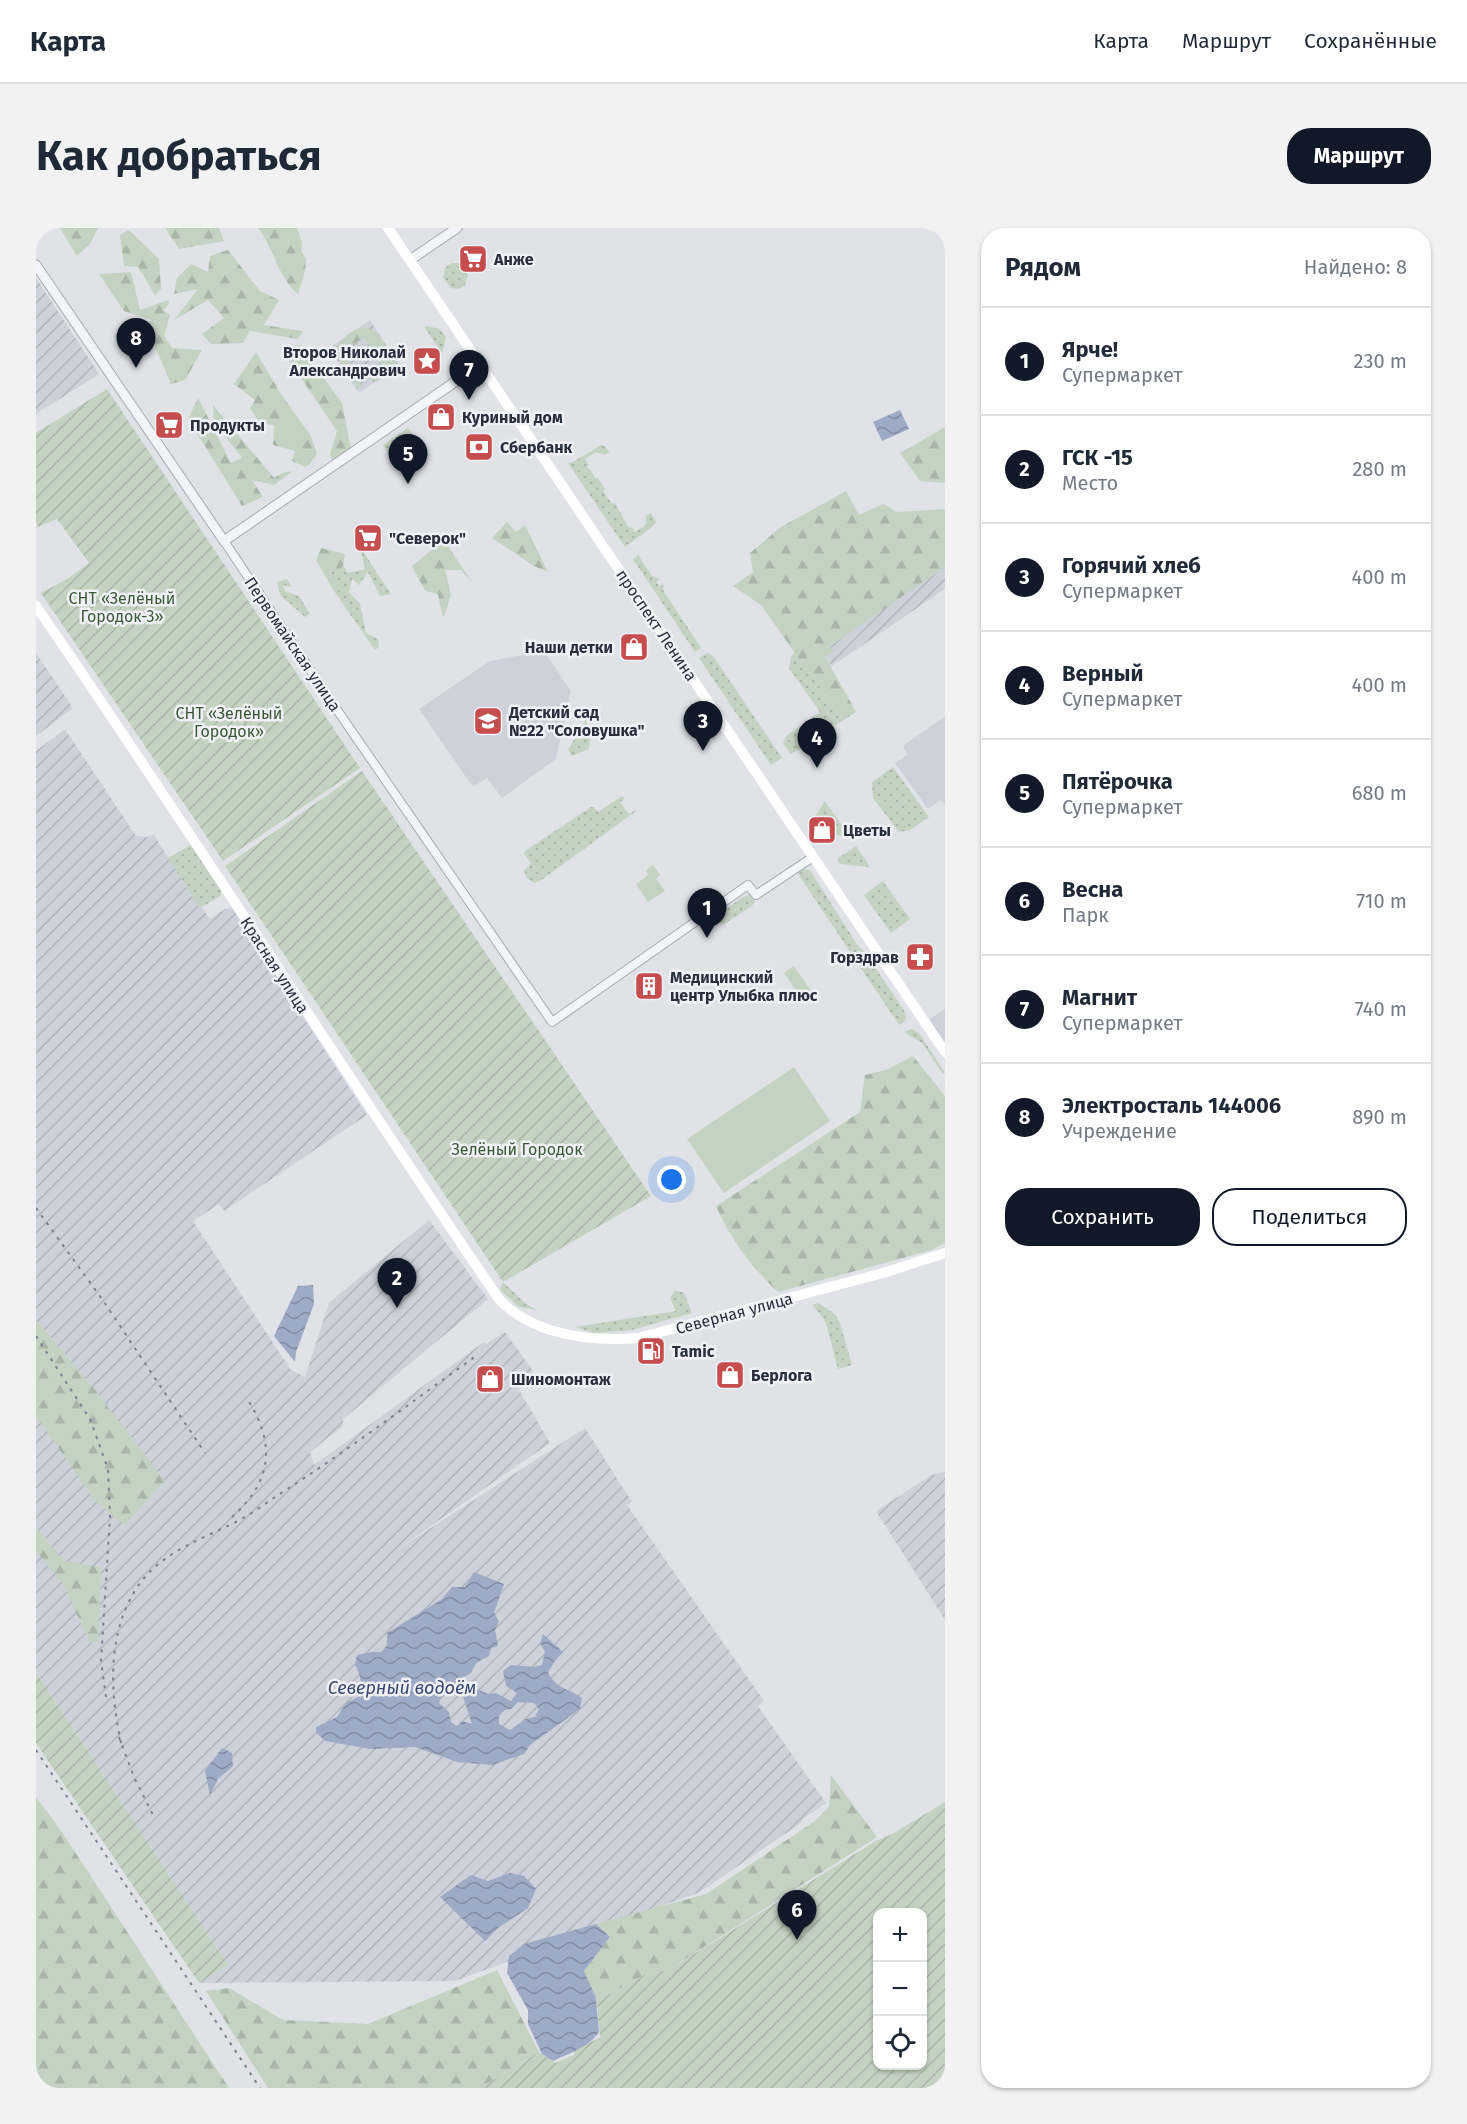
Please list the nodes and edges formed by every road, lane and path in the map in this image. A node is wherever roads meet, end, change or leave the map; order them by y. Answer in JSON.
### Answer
{"nodes":[{"id":1,"x":388,"y":228,"type":"edge"},
{"id":2,"x":457,"y":228,"type":"edge"},
{"id":3,"x":410,"y":260,"type":"junction"},
{"id":4,"x":36,"y":266,"type":"edge"},
{"id":5,"x":481,"y":364,"type":"junction"},
{"id":6,"x":224,"y":541,"type":"junction"},
{"id":7,"x":36,"y":606,"type":"edge"},
{"id":8,"x":813,"y":857,"type":"junction"},
{"id":9,"x":945,"y":1052,"type":"edge"},
{"id":10,"x":945,"y":1253,"type":"edge"},
{"id":11,"x":521,"y":1318,"type":"joint"}],
"edges":[{"from":1,"to":3,"type":"main road","name":"проспект Ленина"},
{"from":2,"to":3,"type":"street"},
{"from":3,"to":5,"type":"main road","name":"проспект Ленина"},
{"from":4,"to":6,"type":"street","name":"Первомайская улица"},
{"from":5,"to":6,"type":"street"},
{"from":5,"to":8,"type":"main road","name":"проспект Ленина"},
{"from":6,"to":8,"type":"street","name":"Первомайская улица"},
{"from":7,"to":11,"type":"main road","name":"Красная улица"},
{"from":8,"to":9,"type":"main road","name":"проспект Ленина"},
{"from":10,"to":11,"type":"main road","name":"Северная улица"}]}
